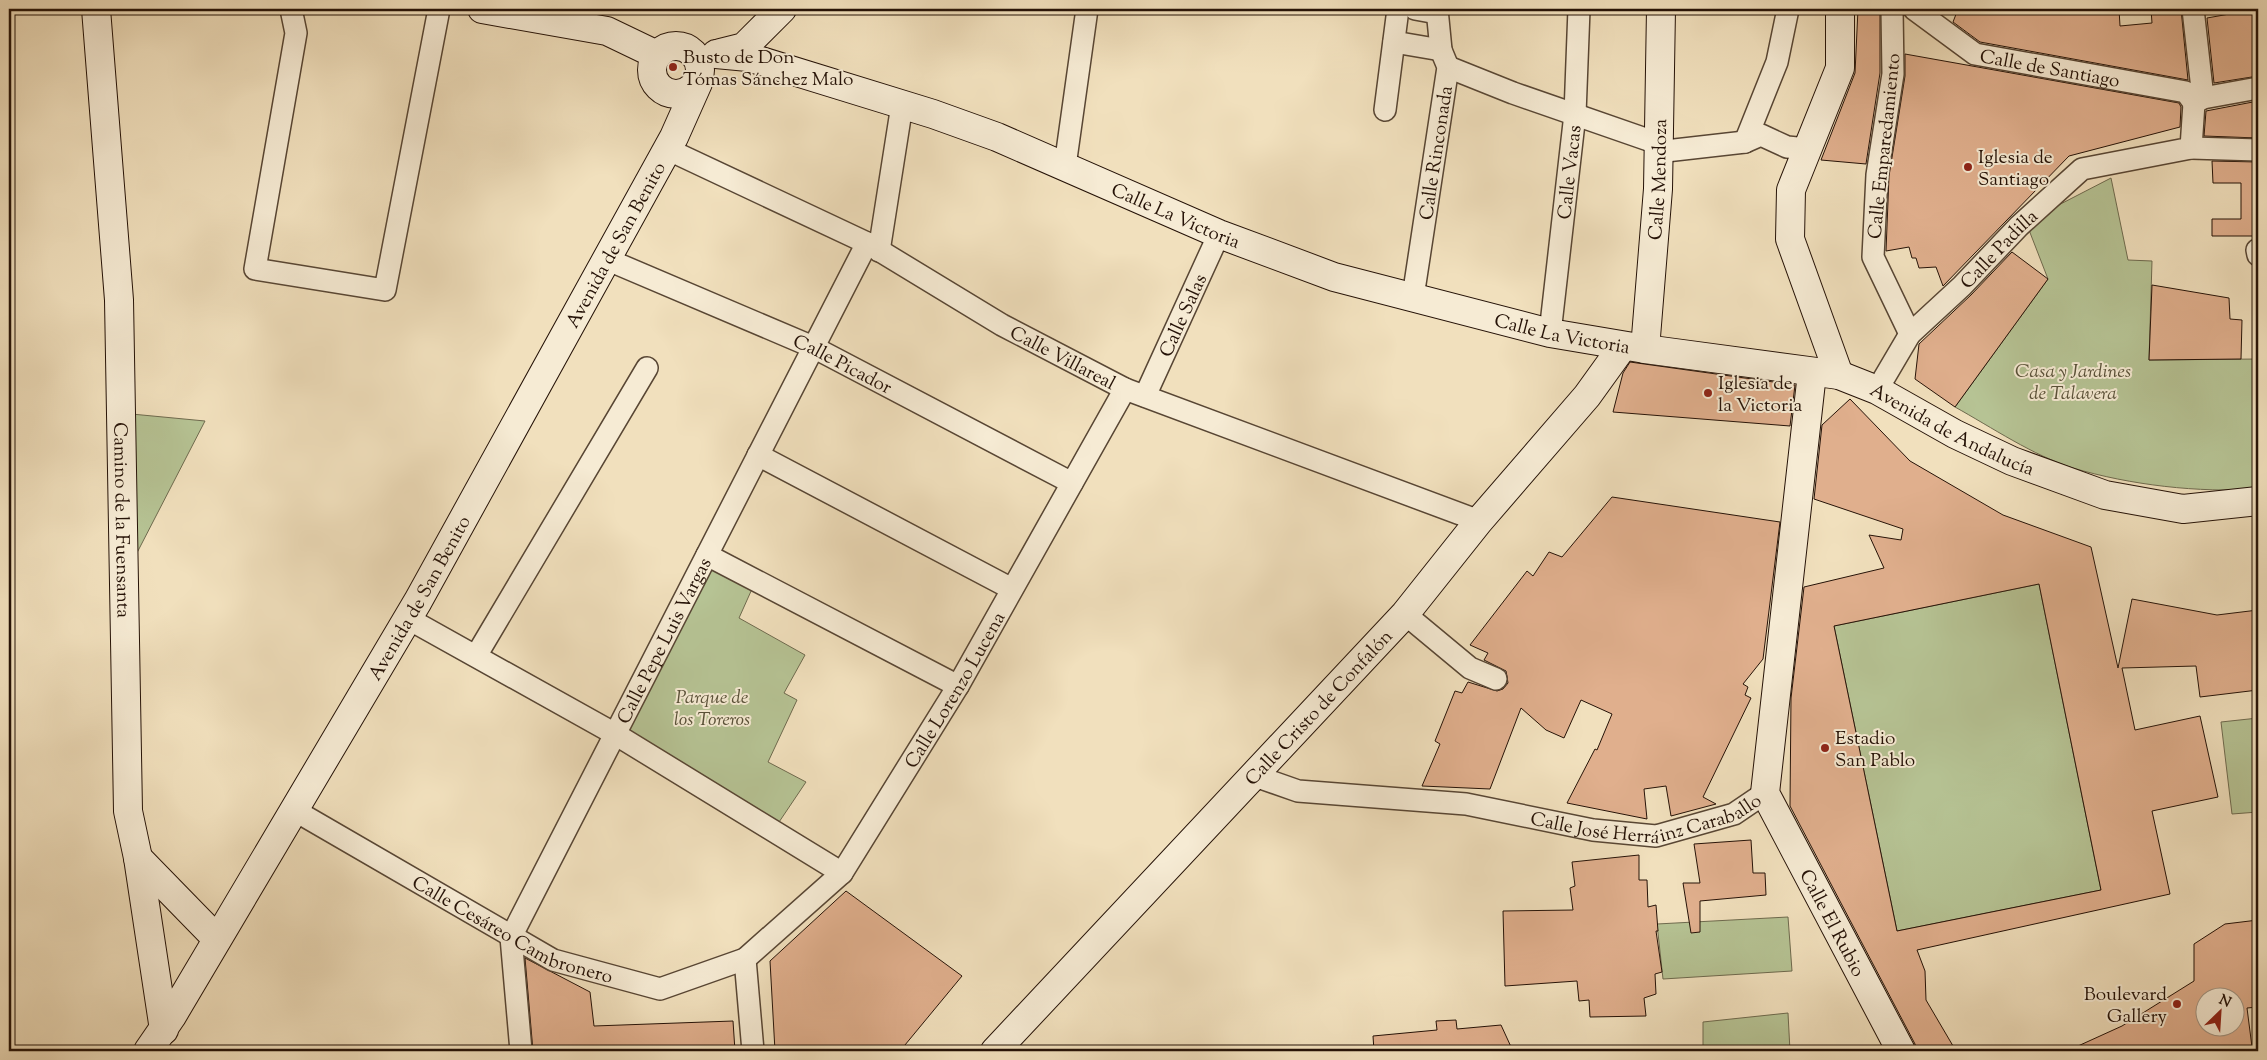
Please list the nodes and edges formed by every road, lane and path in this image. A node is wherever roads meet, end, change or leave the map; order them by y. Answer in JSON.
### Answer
{"nodes":[{"id":1,"x":96,"y":9,"type":"edge"},
{"id":2,"x":291,"y":9,"type":"edge"},
{"id":3,"x":439,"y":9,"type":"edge"},
{"id":4,"x":482,"y":9,"type":"edge"},
{"id":5,"x":782,"y":9,"type":"edge"},
{"id":6,"x":1087,"y":9,"type":"edge"},
{"id":7,"x":1398,"y":9,"type":"edge"},
{"id":8,"x":1415,"y":9,"type":"edge"},
{"id":9,"x":1579,"y":9,"type":"edge"},
{"id":10,"x":1661,"y":9,"type":"edge"},
{"id":11,"x":1788,"y":9,"type":"edge"},
{"id":12,"x":1840,"y":9,"type":"edge"},
{"id":13,"x":1892,"y":9,"type":"edge"},
{"id":14,"x":1914,"y":9,"type":"edge"},
{"id":15,"x":2193,"y":9,"type":"edge"},
{"id":16,"x":1437,"y":11,"type":"edge"},
{"id":17,"x":1394,"y":42,"type":"junction"},
{"id":18,"x":705,"y":53,"type":"junction"},
{"id":19,"x":657,"y":55,"type":"junction"},
{"id":20,"x":1445,"y":59,"type":"junction"},
{"id":21,"x":698,"y":83,"type":"junction"},
{"id":22,"x":2258,"y":88,"type":"edge"},
{"id":23,"x":668,"y":93,"type":"junction"},
{"id":24,"x":2199,"y":101,"type":"junction"},
{"id":25,"x":902,"y":105,"type":"junction"},
{"id":26,"x":1385,"y":110,"type":"dead end"},
{"id":27,"x":1576,"y":114,"type":"junction"},
{"id":28,"x":1745,"y":142,"type":"junction"},
{"id":29,"x":671,"y":143,"type":"junction"},
{"id":30,"x":1657,"y":147,"type":"junction"},
{"id":31,"x":2191,"y":148,"type":"junction"},
{"id":32,"x":1808,"y":149,"type":"junction"},
{"id":33,"x":2258,"y":150,"type":"edge"},
{"id":34,"x":1066,"y":166,"type":"junction"},
{"id":35,"x":1219,"y":234,"type":"junction"},
{"id":36,"x":873,"y":247,"type":"junction"},
{"id":37,"x":606,"y":259,"type":"junction"},
{"id":38,"x":1413,"y":297,"type":"junction"},
{"id":39,"x":1550,"y":333,"type":"junction"},
{"id":40,"x":1910,"y":334,"type":"junction"},
{"id":41,"x":813,"y":347,"type":"junction"},
{"id":42,"x":1634,"y":348,"type":"junction"},
{"id":43,"x":647,"y":368,"type":"dead end"},
{"id":44,"x":1812,"y":373,"type":"junction"},
{"id":45,"x":1839,"y":374,"type":"junction"},
{"id":46,"x":1125,"y":389,"type":"junction"},
{"id":47,"x":1877,"y":390,"type":"junction"},
{"id":48,"x":1145,"y":396,"type":"junction"},
{"id":49,"x":758,"y":454,"type":"junction"},
{"id":50,"x":1072,"y":483,"type":"junction"},
{"id":51,"x":2258,"y":501,"type":"edge"},
{"id":52,"x":1479,"y":520,"type":"junction"},
{"id":53,"x":707,"y":554,"type":"junction"},
{"id":54,"x":1012,"y":589,"type":"junction"},
{"id":55,"x":1405,"y":614,"type":"junction"},
{"id":56,"x":407,"y":618,"type":"junction"},
{"id":57,"x":476,"y":656,"type":"junction"},
{"id":58,"x":1496,"y":679,"type":"dead end"},
{"id":59,"x":958,"y":686,"type":"junction"},
{"id":60,"x":615,"y":734,"type":"junction"},
{"id":61,"x":1255,"y":776,"type":"junction"},
{"id":62,"x":1765,"y":793,"type":"junction"},
{"id":63,"x":294,"y":810,"type":"junction"},
{"id":64,"x":138,"y":858,"type":"junction"},
{"id":65,"x":842,"y":873,"type":"junction"},
{"id":66,"x":511,"y":937,"type":"junction"},
{"id":67,"x":217,"y":939,"type":"junction"},
{"id":68,"x":746,"y":959,"type":"junction"},
{"id":69,"x":164,"y":1030,"type":"junction"},
{"id":70,"x":148,"y":1051,"type":"edge"},
{"id":71,"x":521,"y":1051,"type":"edge"},
{"id":72,"x":753,"y":1051,"type":"edge"},
{"id":73,"x":995,"y":1051,"type":"edge"},
{"id":74,"x":1901,"y":1051,"type":"edge"}],
"edges":[{"from":1,"to":64,"type":"street","name":"Camino de la Fuensanta"},
{"from":2,"to":3,"type":"street"},
{"from":4,"to":19,"type":"street"},
{"from":5,"to":18,"type":"street"},
{"from":6,"to":34,"type":"street"},
{"from":7,"to":17,"type":"street"},
{"from":8,"to":16,"type":"street"},
{"from":9,"to":27,"type":"street","name":"Calle Vacas"},
{"from":10,"to":30,"type":"street","name":"Calle Mendoza"},
{"from":11,"to":28,"type":"street"},
{"from":12,"to":32,"type":"street"},
{"from":13,"to":40,"type":"street","name":"Calle Emparedamiento"},
{"from":14,"to":24,"type":"street","name":"Calle de Santiago"},
{"from":15,"to":24,"type":"street"},
{"from":16,"to":20,"type":"street","name":"Calle Rinconada"},
{"from":17,"to":20,"type":"street"},
{"from":17,"to":26,"type":"street"},
{"from":18,"to":19,"type":"street"},
{"from":18,"to":21,"type":"street"},
{"from":18,"to":25,"type":"street","name":"Calle La Victoria"},
{"from":19,"to":23,"type":"street"},
{"from":20,"to":27,"type":"street"},
{"from":20,"to":38,"type":"street","name":"Calle Rinconada"},
{"from":21,"to":23,"type":"street"},
{"from":21,"to":29,"type":"street","name":"Avenida de San Benito"},
{"from":22,"to":24,"type":"street"},
{"from":23,"to":29,"type":"street"},
{"from":24,"to":31,"type":"street"},
{"from":25,"to":34,"type":"street","name":"Calle La Victoria"},
{"from":25,"to":36,"type":"street","name":"Calle Pepe Luis Vargas"},
{"from":27,"to":30,"type":"street"},
{"from":27,"to":39,"type":"street","name":"Calle Vacas"},
{"from":28,"to":30,"type":"street"},
{"from":28,"to":32,"type":"street"},
{"from":29,"to":36,"type":"street","name":"Calle Villareal"},
{"from":29,"to":37,"type":"street","name":"Avenida de San Benito"},
{"from":30,"to":42,"type":"street","name":"Calle Mendoza"},
{"from":31,"to":33,"type":"street","name":"Calle Padilla"},
{"from":31,"to":40,"type":"street","name":"Calle Padilla"},
{"from":32,"to":45,"type":"street"},
{"from":34,"to":35,"type":"street","name":"Calle La Victoria"},
{"from":35,"to":38,"type":"street","name":"Calle La Victoria"},
{"from":35,"to":48,"type":"street","name":"Calle Salas"},
{"from":36,"to":41,"type":"street","name":"Calle Pepe Luis Vargas"},
{"from":36,"to":46,"type":"street","name":"Calle Villareal"},
{"from":37,"to":41,"type":"street","name":"Calle Picador"},
{"from":37,"to":56,"type":"street","name":"Avenida de San Benito"},
{"from":38,"to":39,"type":"street","name":"Calle La Victoria"},
{"from":39,"to":42,"type":"street","name":"Calle La Victoria"},
{"from":40,"to":47,"type":"street","name":"Calle Padilla"},
{"from":41,"to":49,"type":"street","name":"Calle Pepe Luis Vargas"},
{"from":41,"to":50,"type":"street","name":"Calle Picador"},
{"from":42,"to":44,"type":"street","name":"Avenida de Andalucía"},
{"from":42,"to":52,"type":"street","name":"Calle Cristo de Confalón"},
{"from":43,"to":57,"type":"street"},
{"from":44,"to":45,"type":"street","name":"Avenida de Andalucía"},
{"from":44,"to":62,"type":"street","name":"Calle José Herráinz Caraballo"},
{"from":45,"to":47,"type":"street","name":"Avenida de Andalucía"},
{"from":46,"to":48,"type":"street","name":"Calle Villareal"},
{"from":46,"to":50,"type":"street","name":"Calle Lorenzo Lucena"},
{"from":47,"to":51,"type":"street","name":"Avenida de Andalucía"},
{"from":48,"to":52,"type":"street","name":"Calle Villareal"},
{"from":49,"to":53,"type":"street","name":"Calle Pepe Luis Vargas"},
{"from":49,"to":54,"type":"street"},
{"from":50,"to":54,"type":"street","name":"Calle Lorenzo Lucena"},
{"from":52,"to":55,"type":"street","name":"Calle Cristo de Confalón"},
{"from":53,"to":59,"type":"street"},
{"from":53,"to":60,"type":"street","name":"Calle Pepe Luis Vargas"},
{"from":54,"to":59,"type":"street","name":"Calle Lorenzo Lucena"},
{"from":55,"to":58,"type":"street"},
{"from":55,"to":61,"type":"street","name":"Calle Cristo de Confalón"},
{"from":56,"to":57,"type":"street"},
{"from":56,"to":63,"type":"street","name":"Avenida de San Benito"},
{"from":57,"to":60,"type":"street"},
{"from":59,"to":65,"type":"street","name":"Calle Lorenzo Lucena"},
{"from":60,"to":65,"type":"street"},
{"from":60,"to":66,"type":"street","name":"Calle Pepe Luis Vargas"},
{"from":61,"to":62,"type":"street","name":"Calle José Herráinz Caraballo"},
{"from":61,"to":73,"type":"street","name":"Calle Cristo de Confalón"},
{"from":62,"to":74,"type":"street","name":"Calle El Rubio"},
{"from":63,"to":66,"type":"street","name":"Calle Cesáreo Cambronero"},
{"from":63,"to":67,"type":"street","name":"Avenida de San Benito"},
{"from":64,"to":67,"type":"street"},
{"from":64,"to":69,"type":"street","name":"Camino de la Fuensanta"},
{"from":65,"to":68,"type":"street","name":"Calle Lorenzo Lucena"},
{"from":66,"to":68,"type":"street","name":"Calle Cesáreo Cambronero"},
{"from":66,"to":71,"type":"street"},
{"from":67,"to":69,"type":"street","name":"Avenida de San Benito"},
{"from":68,"to":72,"type":"street"},
{"from":69,"to":70,"type":"street","name":"Avenida de San Benito"}]}
